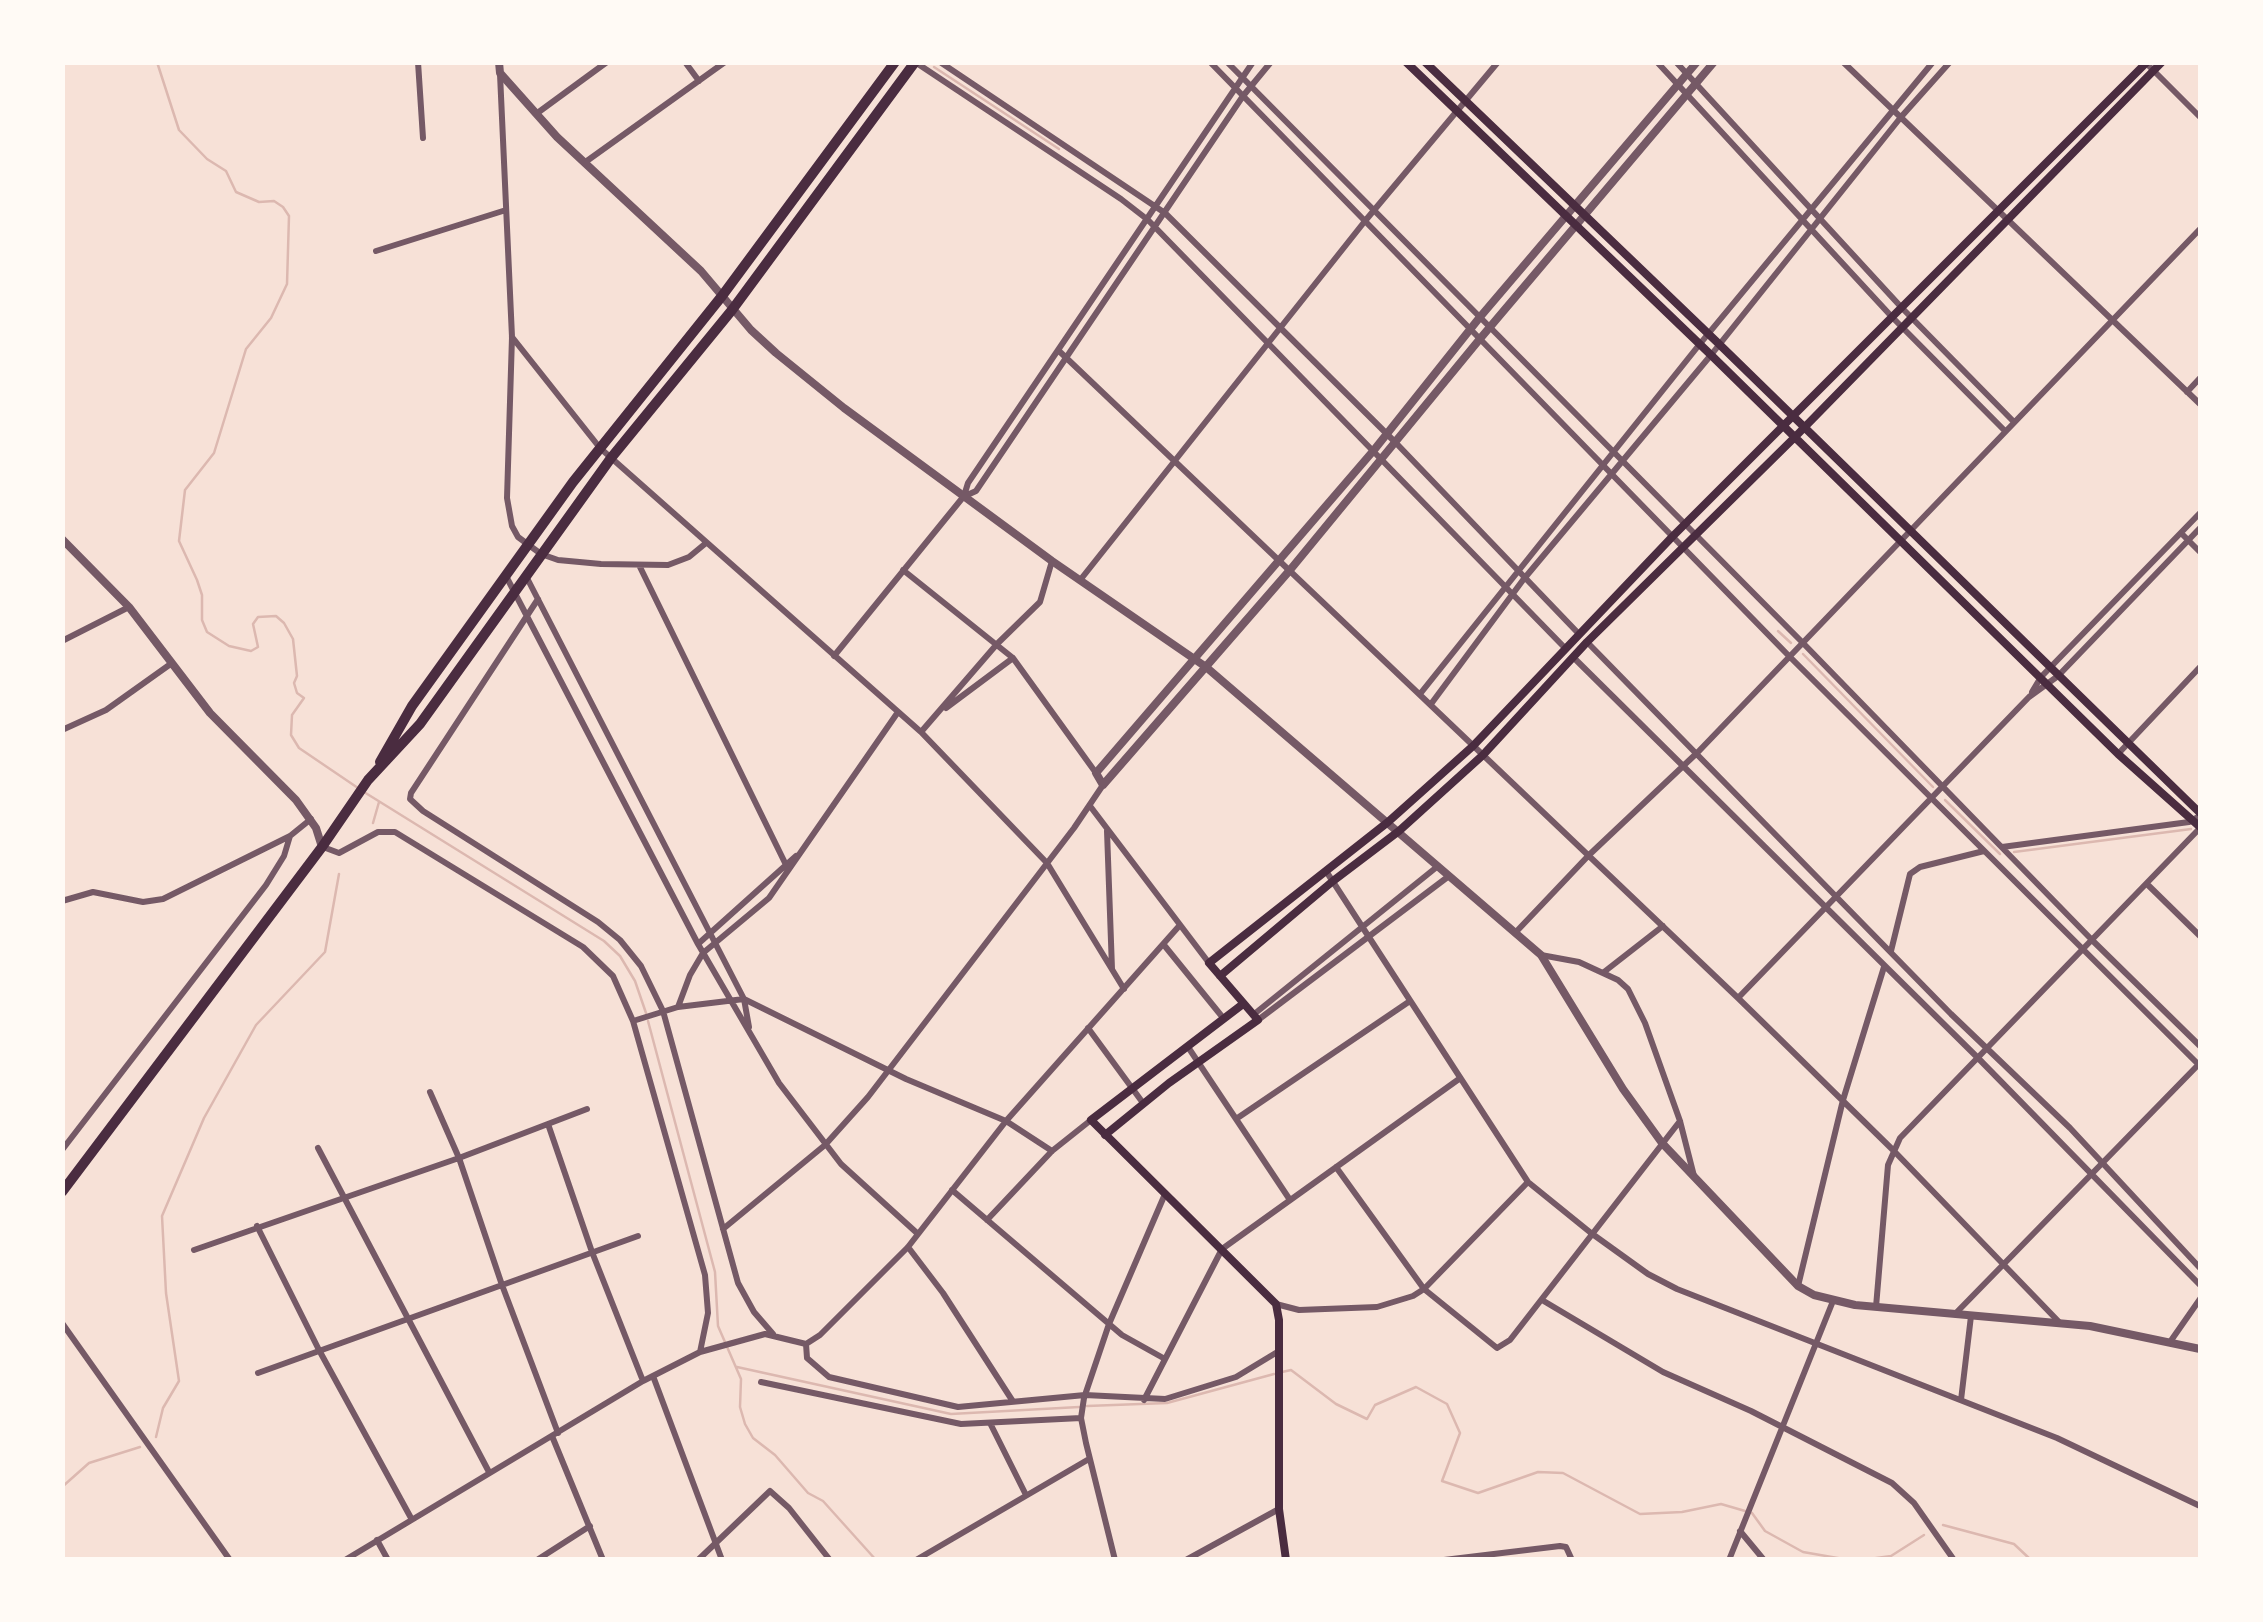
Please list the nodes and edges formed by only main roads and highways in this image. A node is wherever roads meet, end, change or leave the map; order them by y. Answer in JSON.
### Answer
{"nodes":[{"id":1,"x":895,"y":62,"type":"edge"},
{"id":2,"x":915,"y":62,"type":"edge"},
{"id":3,"x":1406,"y":62,"type":"edge"},
{"id":4,"x":1425,"y":62,"type":"edge"},
{"id":5,"x":2162,"y":62,"type":"edge"},
{"id":6,"x":2146,"y":63,"type":"edge"},
{"id":7,"x":2104,"y":106,"type":"junction"},
{"id":8,"x":2112,"y":114,"type":"junction"},
{"id":9,"x":1793,"y":417,"type":"junction"},
{"id":10,"x":1784,"y":426,"type":"junction"},
{"id":11,"x":1804,"y":427,"type":"junction"},
{"id":12,"x":1794,"y":437,"type":"junction"},
{"id":13,"x":370,"y":777,"type":"junction"},
{"id":14,"x":2199,"y":821,"type":"edge"},
{"id":15,"x":1220,"y":976,"type":"junction"},
{"id":16,"x":1244,"y":1004,"type":"junction"},
{"id":17,"x":1106,"y":1134,"type":"junction"},
{"id":18,"x":62,"y":1192,"type":"edge"},
{"id":19,"x":1286,"y":1560,"type":"edge"}],
"edges":[{"from":1,"to":13,"type":"highway"},
{"from":2,"to":13,"type":"highway"},
{"from":3,"to":10,"type":"main road"},
{"from":4,"to":9,"type":"main road"},
{"from":5,"to":8,"type":"main road"},
{"from":6,"to":7,"type":"main road"},
{"from":7,"to":8,"type":"main road"},
{"from":7,"to":9,"type":"main road"},
{"from":8,"to":11,"type":"main road"},
{"from":9,"to":10,"type":"main road"},
{"from":9,"to":11,"type":"main road"},
{"from":10,"to":12,"type":"main road"},
{"from":10,"to":15,"type":"main road"},
{"from":11,"to":12,"type":"main road"},
{"from":11,"to":14,"type":"main road"},
{"from":12,"to":14,"type":"main road"},
{"from":12,"to":15,"type":"main road"},
{"from":13,"to":18,"type":"highway"},
{"from":15,"to":16,"type":"main road"},
{"from":16,"to":17,"type":"main road"},
{"from":16,"to":17,"type":"main road"},
{"from":17,"to":19,"type":"main road"}]}
